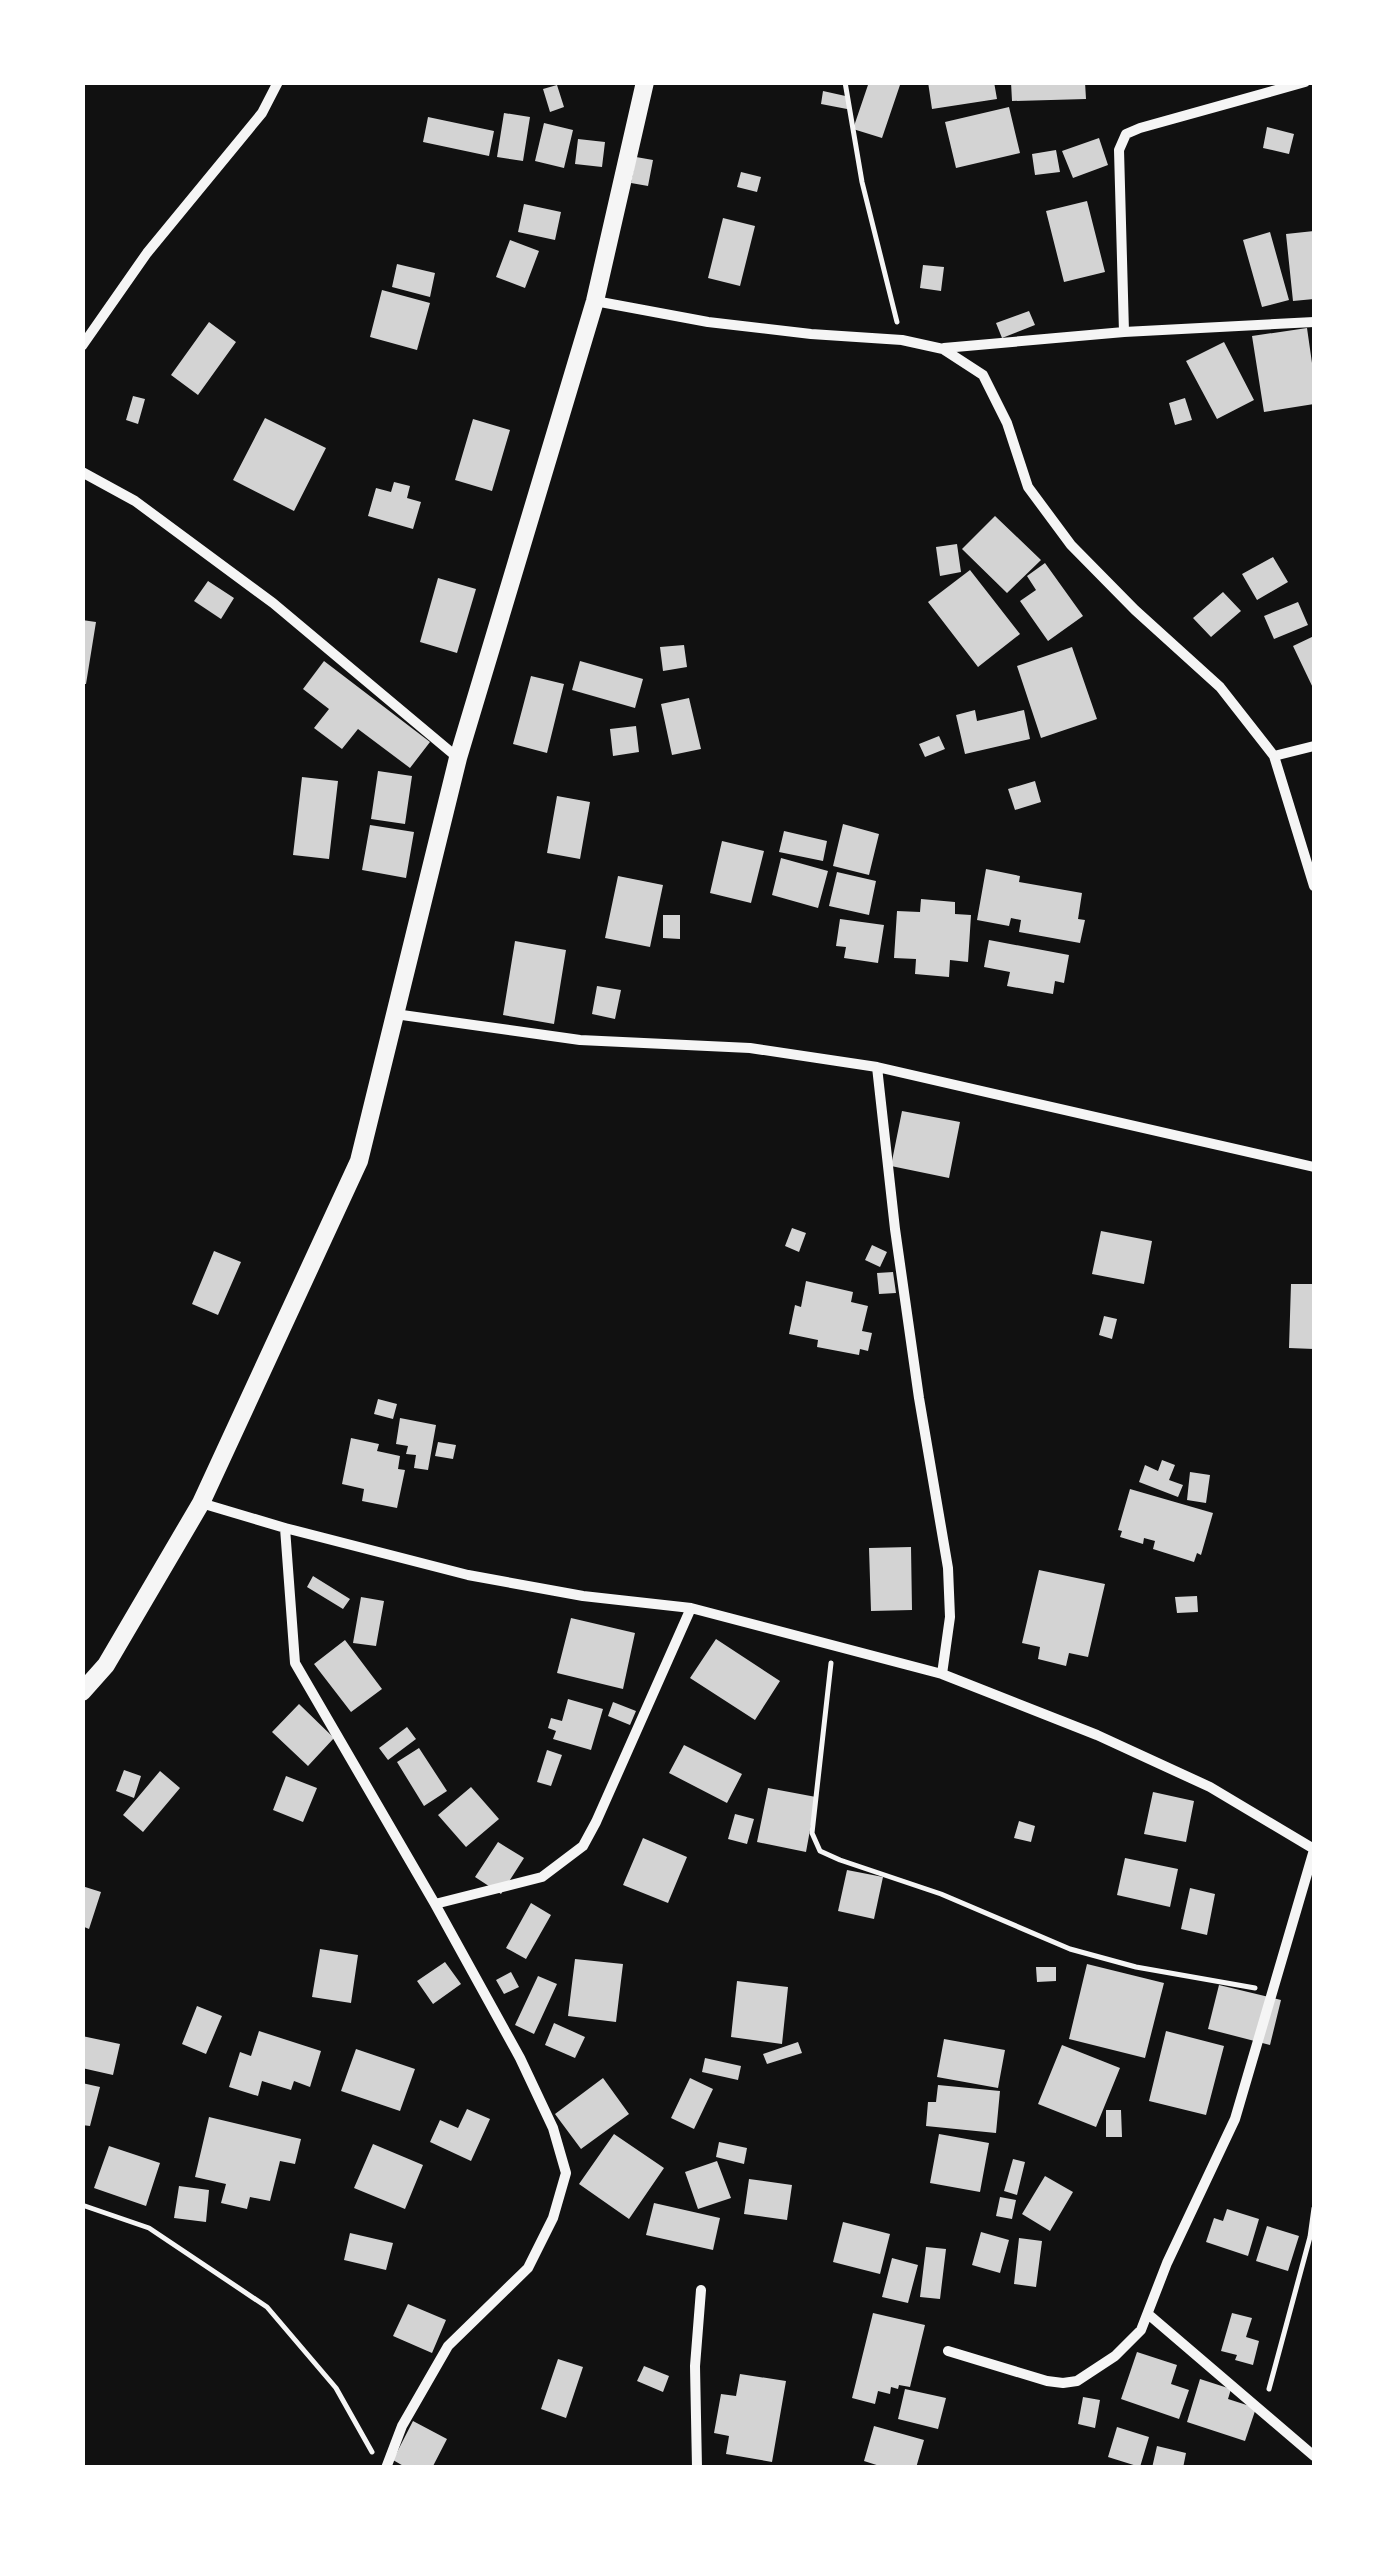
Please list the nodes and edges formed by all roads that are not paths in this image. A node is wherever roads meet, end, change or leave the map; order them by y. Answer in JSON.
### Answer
{"nodes":[{"id":1,"x":278,"y":82,"type":"edge"},
{"id":2,"x":645,"y":82,"type":"edge"},
{"id":3,"x":1305,"y":82,"type":"edge"},
{"id":4,"x":595,"y":301,"type":"junction"},
{"id":5,"x":1314,"y":322,"type":"edge"},
{"id":6,"x":1124,"y":332,"type":"junction"},
{"id":7,"x":82,"y":346,"type":"edge"},
{"id":8,"x":943,"y":348,"type":"junction"},
{"id":9,"x":82,"y":472,"type":"edge"},
{"id":10,"x":1314,"y":746,"type":"edge"},
{"id":11,"x":1274,"y":756,"type":"junction"},
{"id":12,"x":458,"y":758,"type":"junction"},
{"id":13,"x":1314,"y":886,"type":"edge"},
{"id":14,"x":395,"y":1014,"type":"junction"},
{"id":15,"x":877,"y":1067,"type":"junction"},
{"id":16,"x":1314,"y":1167,"type":"edge"},
{"id":17,"x":201,"y":1503,"type":"junction"},
{"id":18,"x":285,"y":1528,"type":"junction"},
{"id":19,"x":691,"y":1608,"type":"junction"},
{"id":20,"x":942,"y":1674,"type":"junction"},
{"id":21,"x":82,"y":1692,"type":"edge"},
{"id":22,"x":1314,"y":1849,"type":"edge"},
{"id":23,"x":436,"y":1904,"type":"junction"},
{"id":24,"x":702,"y":2290,"type":"dead end"},
{"id":25,"x":1148,"y":2314,"type":"junction"},
{"id":26,"x":948,"y":2352,"type":"dead end"},
{"id":27,"x":1314,"y":2456,"type":"edge"},
{"id":28,"x":386,"y":2468,"type":"edge"},
{"id":29,"x":698,"y":2468,"type":"edge"}],
"edges":[{"from":1,"to":7,"type":"street"},
{"from":2,"to":4,"type":"street"},
{"from":3,"to":6,"type":"street"},
{"from":4,"to":8,"type":"street"},
{"from":4,"to":12,"type":"street"},
{"from":5,"to":6,"type":"street"},
{"from":6,"to":8,"type":"street"},
{"from":8,"to":11,"type":"street"},
{"from":9,"to":12,"type":"street"},
{"from":10,"to":11,"type":"street"},
{"from":11,"to":13,"type":"street"},
{"from":12,"to":14,"type":"street"},
{"from":14,"to":15,"type":"street"},
{"from":14,"to":17,"type":"street"},
{"from":15,"to":16,"type":"street"},
{"from":15,"to":20,"type":"street"},
{"from":17,"to":18,"type":"street"},
{"from":17,"to":21,"type":"street"},
{"from":18,"to":19,"type":"street"},
{"from":18,"to":23,"type":"street"},
{"from":19,"to":20,"type":"street"},
{"from":19,"to":23,"type":"street"},
{"from":20,"to":22,"type":"street"},
{"from":22,"to":25,"type":"street"},
{"from":23,"to":28,"type":"street"},
{"from":24,"to":29,"type":"street"},
{"from":25,"to":26,"type":"street"},
{"from":25,"to":27,"type":"street"}]}
